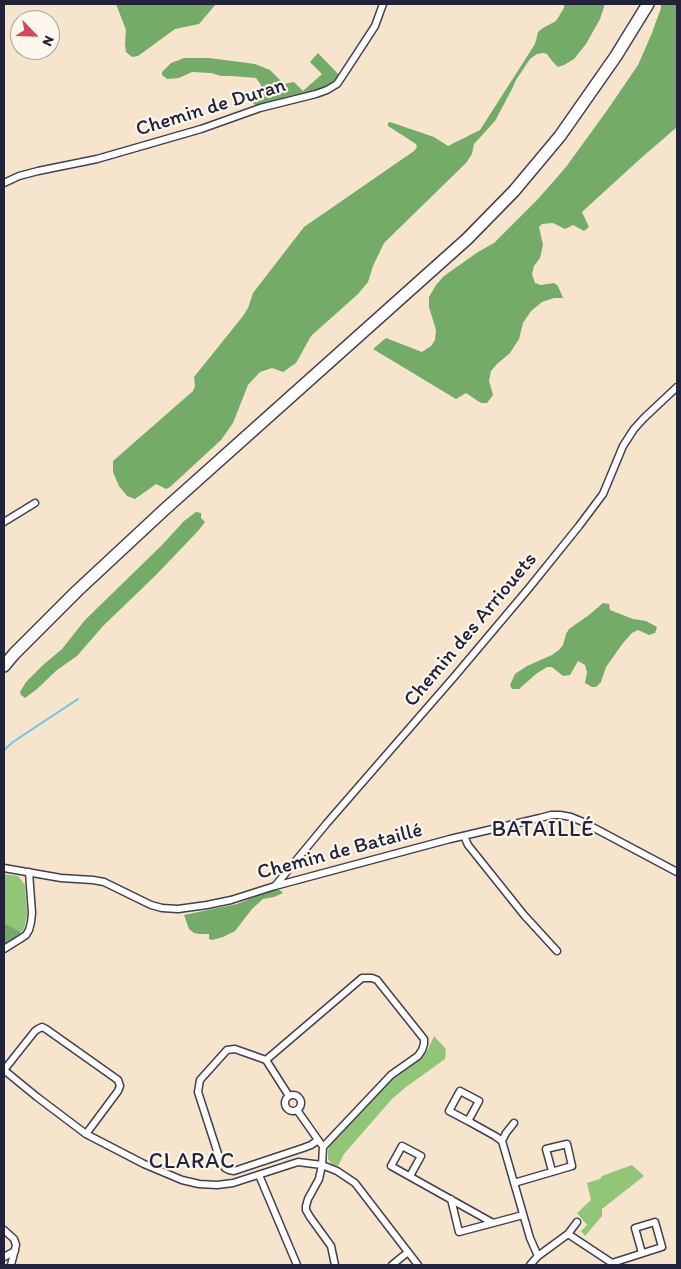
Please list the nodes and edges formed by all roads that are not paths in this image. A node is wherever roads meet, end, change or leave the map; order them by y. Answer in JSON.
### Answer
{"nodes":[{"id":1,"x":383,"y":4,"type":"edge"},
{"id":2,"x":648,"y":4,"type":"edge"},
{"id":3,"x":4,"y":183,"type":"edge"},
{"id":4,"x":677,"y":387,"type":"edge"},
{"id":5,"x":36,"y":503,"type":"dead end"},
{"id":6,"x":4,"y":522,"type":"edge"},
{"id":7,"x":4,"y":666,"type":"edge"},
{"id":8,"x":464,"y":836,"type":"junction"},
{"id":9,"x":4,"y":868,"type":"edge"},
{"id":10,"x":29,"y":872,"type":"junction"},
{"id":11,"x":677,"y":872,"type":"edge"},
{"id":12,"x":276,"y":886,"type":"junction"},
{"id":13,"x":4,"y":949,"type":"edge"},
{"id":14,"x":557,"y":951,"type":"dead end"},
{"id":15,"x":266,"y":1060,"type":"junction"},
{"id":16,"x":4,"y":1070,"type":"edge"},
{"id":17,"x":289,"y":1096,"type":"junction"},
{"id":18,"x":297,"y":1110,"type":"junction"},
{"id":19,"x":468,"y":1121,"type":"junction"},
{"id":20,"x":514,"y":1123,"type":"dead end"},
{"id":21,"x":86,"y":1134,"type":"junction"},
{"id":22,"x":318,"y":1140,"type":"junction"},
{"id":23,"x":502,"y":1141,"type":"junction"},
{"id":24,"x":323,"y":1147,"type":"junction"},
{"id":25,"x":322,"y":1165,"type":"junction"},
{"id":26,"x":552,"y":1171,"type":"junction"},
{"id":27,"x":259,"y":1175,"type":"junction"},
{"id":28,"x":410,"y":1176,"type":"junction"},
{"id":29,"x":514,"y":1183,"type":"junction"},
{"id":30,"x":452,"y":1199,"type":"junction"},
{"id":31,"x":523,"y":1215,"type":"junction"},
{"id":32,"x":577,"y":1222,"type":"dead end"},
{"id":33,"x":493,"y":1223,"type":"junction"},
{"id":34,"x":4,"y":1230,"type":"edge"},
{"id":35,"x":568,"y":1234,"type":"junction"},
{"id":36,"x":15,"y":1251,"type":"junction"},
{"id":37,"x":408,"y":1252,"type":"junction"},
{"id":38,"x":642,"y":1253,"type":"junction"},
{"id":39,"x":538,"y":1256,"type":"junction"},
{"id":40,"x":4,"y":1257,"type":"edge"},
{"id":41,"x":613,"y":1264,"type":"edge"},
{"id":42,"x":11,"y":1265,"type":"edge"},
{"id":43,"x":297,"y":1265,"type":"edge"},
{"id":44,"x":335,"y":1265,"type":"edge"},
{"id":45,"x":392,"y":1265,"type":"edge"},
{"id":46,"x":418,"y":1265,"type":"edge"},
{"id":47,"x":530,"y":1265,"type":"edge"}],
"edges":[{"from":1,"to":3,"type":"street","name":"Chemin de Duran"},
{"from":2,"to":7,"type":"highway"},
{"from":4,"to":12,"type":"street","name":"Chemin des Arriouets"},
{"from":5,"to":6,"type":"street"},
{"from":8,"to":11,"type":"street","name":"Chemin de Bataillé"},
{"from":8,"to":12,"type":"street","name":"Chemin de Bataillé"},
{"from":8,"to":14,"type":"street"},
{"from":9,"to":10,"type":"street","name":"Chemin de Bataillé"},
{"from":10,"to":12,"type":"street","name":"Chemin de Bataillé"},
{"from":10,"to":13,"type":"street"},
{"from":15,"to":17,"type":"street"},
{"from":15,"to":22,"type":"street"},
{"from":15,"to":24,"type":"street"},
{"from":16,"to":21,"type":"street"},
{"from":16,"to":21,"type":"street"},
{"from":17,"to":18,"type":"street"},
{"from":17,"to":18,"type":"street"},
{"from":18,"to":22,"type":"street"},
{"from":19,"to":19,"type":"street"},
{"from":19,"to":23,"type":"street"},
{"from":20,"to":23,"type":"street"},
{"from":21,"to":27,"type":"street"},
{"from":22,"to":24,"type":"street"},
{"from":23,"to":29,"type":"street"},
{"from":24,"to":25,"type":"street"},
{"from":25,"to":27,"type":"street"},
{"from":25,"to":37,"type":"street"},
{"from":25,"to":44,"type":"street"},
{"from":26,"to":26,"type":"street"},
{"from":26,"to":29,"type":"street"},
{"from":27,"to":43,"type":"street"},
{"from":28,"to":28,"type":"street"},
{"from":28,"to":30,"type":"street"},
{"from":29,"to":31,"type":"street"},
{"from":30,"to":33,"type":"street"},
{"from":30,"to":33,"type":"street"},
{"from":31,"to":33,"type":"street"},
{"from":31,"to":39,"type":"street"},
{"from":32,"to":35,"type":"street"},
{"from":34,"to":36,"type":"street"},
{"from":35,"to":39,"type":"street"},
{"from":35,"to":41,"type":"street"},
{"from":36,"to":40,"type":"street"},
{"from":36,"to":42,"type":"street"},
{"from":37,"to":45,"type":"street"},
{"from":37,"to":46,"type":"street"},
{"from":38,"to":38,"type":"street"},
{"from":38,"to":41,"type":"street"},
{"from":39,"to":47,"type":"street"}]}
